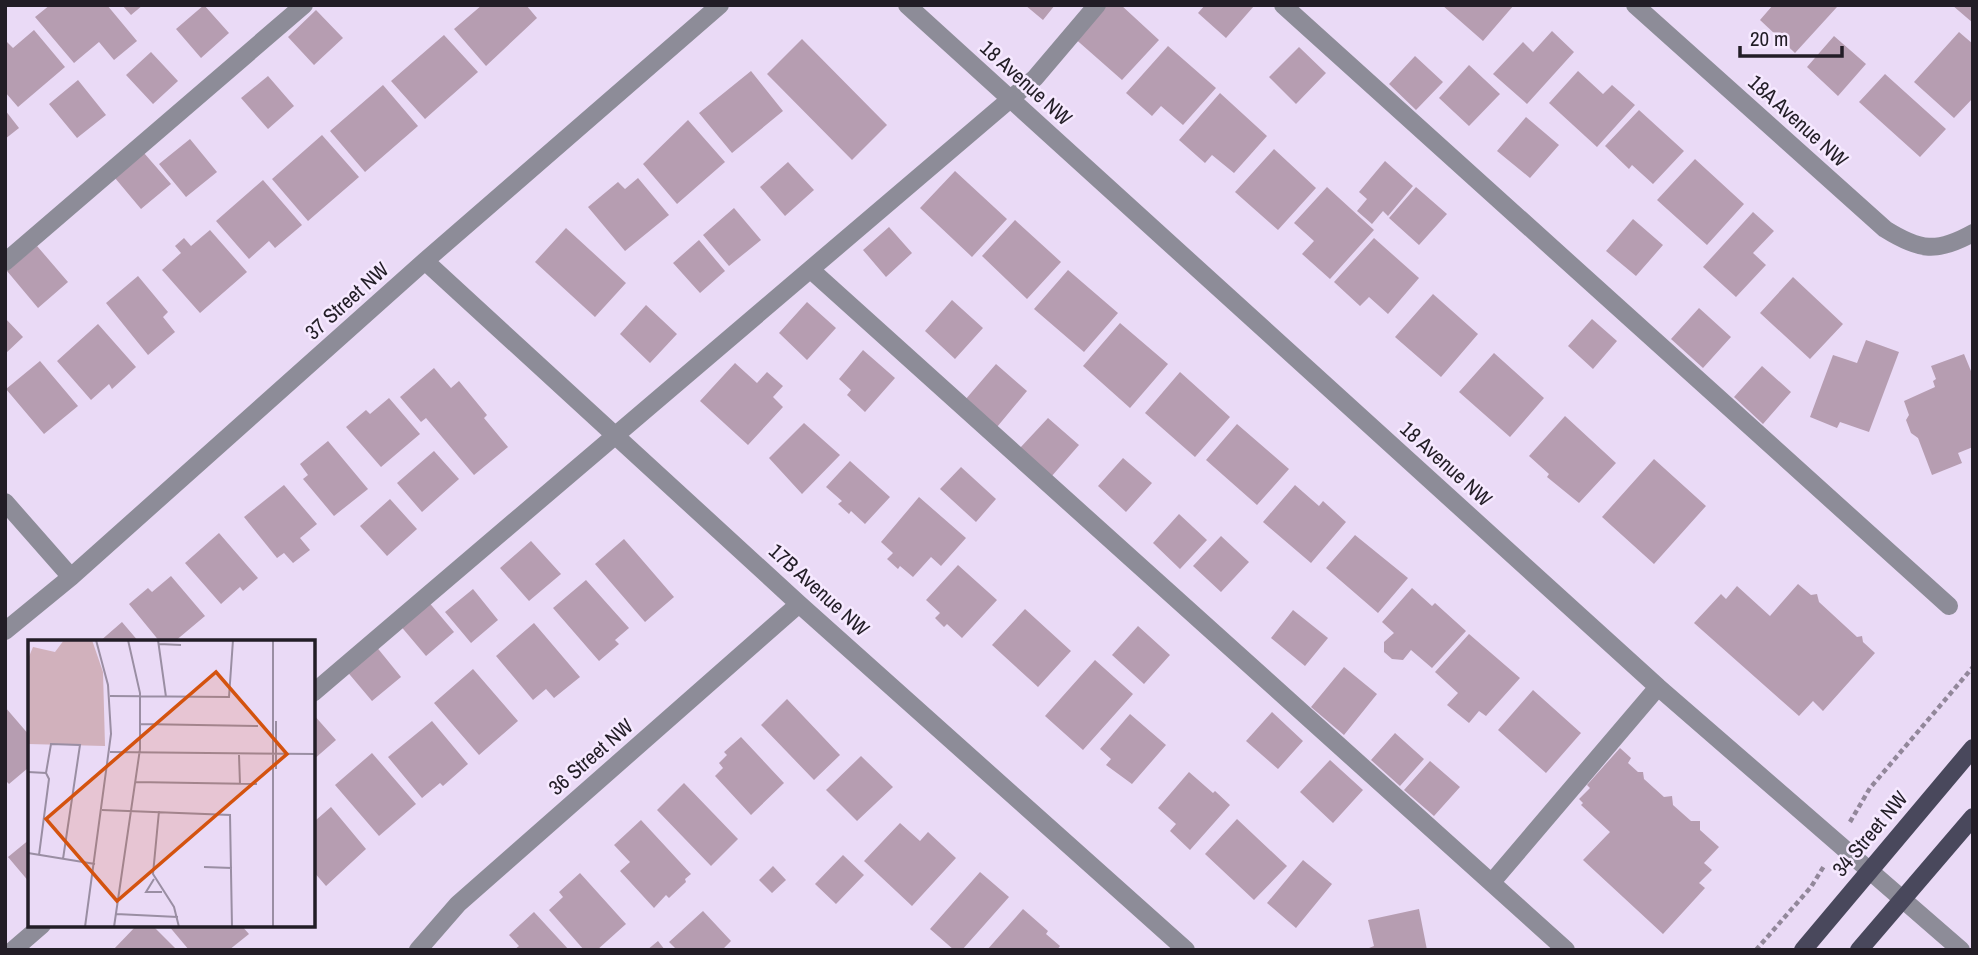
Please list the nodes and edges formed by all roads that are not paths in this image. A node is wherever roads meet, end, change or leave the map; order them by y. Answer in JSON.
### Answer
{"nodes":[{"id":1,"x":304,"y":5,"type":"edge"},
{"id":2,"x":720,"y":5,"type":"edge"},
{"id":3,"x":907,"y":5,"type":"edge"},
{"id":4,"x":1097,"y":5,"type":"edge"},
{"id":5,"x":1283,"y":5,"type":"edge"},
{"id":6,"x":1635,"y":5,"type":"edge"},
{"id":7,"x":1009,"y":99,"type":"junction"},
{"id":8,"x":1973,"y":233,"type":"edge"},
{"id":9,"x":425,"y":261,"type":"junction"},
{"id":10,"x":5,"y":262,"type":"edge"},
{"id":11,"x":811,"y":270,"type":"junction"},
{"id":12,"x":617,"y":435,"type":"junction"},
{"id":13,"x":5,"y":502,"type":"edge"},
{"id":14,"x":71,"y":577,"type":"junction"},
{"id":15,"x":799,"y":604,"type":"junction"},
{"id":16,"x":1949,"y":606,"type":"dead end"},
{"id":17,"x":5,"y":631,"type":"edge"},
{"id":18,"x":1658,"y":687,"type":"junction"},
{"id":19,"x":315,"y":691,"type":"edge"},
{"id":20,"x":1973,"y":748,"type":"edge"},
{"id":21,"x":1973,"y":817,"type":"edge"},
{"id":22,"x":1870,"y":870,"type":"junction"},
{"id":23,"x":1492,"y":883,"type":"junction"},
{"id":24,"x":1903,"y":900,"type":"junction"},
{"id":25,"x":40,"y":927,"type":"edge"},
{"id":26,"x":13,"y":950,"type":"edge"},
{"id":27,"x":418,"y":950,"type":"edge"},
{"id":28,"x":1186,"y":950,"type":"edge"},
{"id":29,"x":1566,"y":950,"type":"edge"},
{"id":30,"x":1802,"y":950,"type":"edge"},
{"id":31,"x":1859,"y":950,"type":"edge"},
{"id":32,"x":1961,"y":950,"type":"edge"}],
"edges":[{"from":1,"to":10,"type":"street"},
{"from":2,"to":9,"type":"street","name":"37 Street NW"},
{"from":3,"to":7,"type":"street","name":"18 Avenue NW"},
{"from":4,"to":7,"type":"street"},
{"from":5,"to":16,"type":"street"},
{"from":6,"to":8,"type":"street","name":"18A Avenue NW"},
{"from":7,"to":11,"type":"street"},
{"from":7,"to":18,"type":"street","name":"18 Avenue NW"},
{"from":9,"to":12,"type":"street","name":"17B Avenue NW"},
{"from":9,"to":14,"type":"street","name":"37 Street NW"},
{"from":11,"to":12,"type":"street"},
{"from":11,"to":23,"type":"street"},
{"from":12,"to":15,"type":"street","name":"17B Avenue NW"},
{"from":12,"to":19,"type":"street"},
{"from":13,"to":14,"type":"street"},
{"from":14,"to":17,"type":"street","name":"37 Street NW"},
{"from":15,"to":27,"type":"street","name":"36 Street NW"},
{"from":15,"to":28,"type":"street","name":"17B Avenue NW"},
{"from":18,"to":22,"type":"street","name":"18 Avenue NW"},
{"from":18,"to":23,"type":"street"},
{"from":20,"to":22,"type":"main road","name":"34 Street NW"},
{"from":21,"to":24,"type":"main road"},
{"from":22,"to":24,"type":"street","name":"18 Avenue NW"},
{"from":22,"to":30,"type":"main road","name":"34 Street NW"},
{"from":23,"to":29,"type":"street"},
{"from":24,"to":31,"type":"main road"},
{"from":24,"to":32,"type":"street","name":"18 Avenue NW"},
{"from":25,"to":26,"type":"street"}]}
